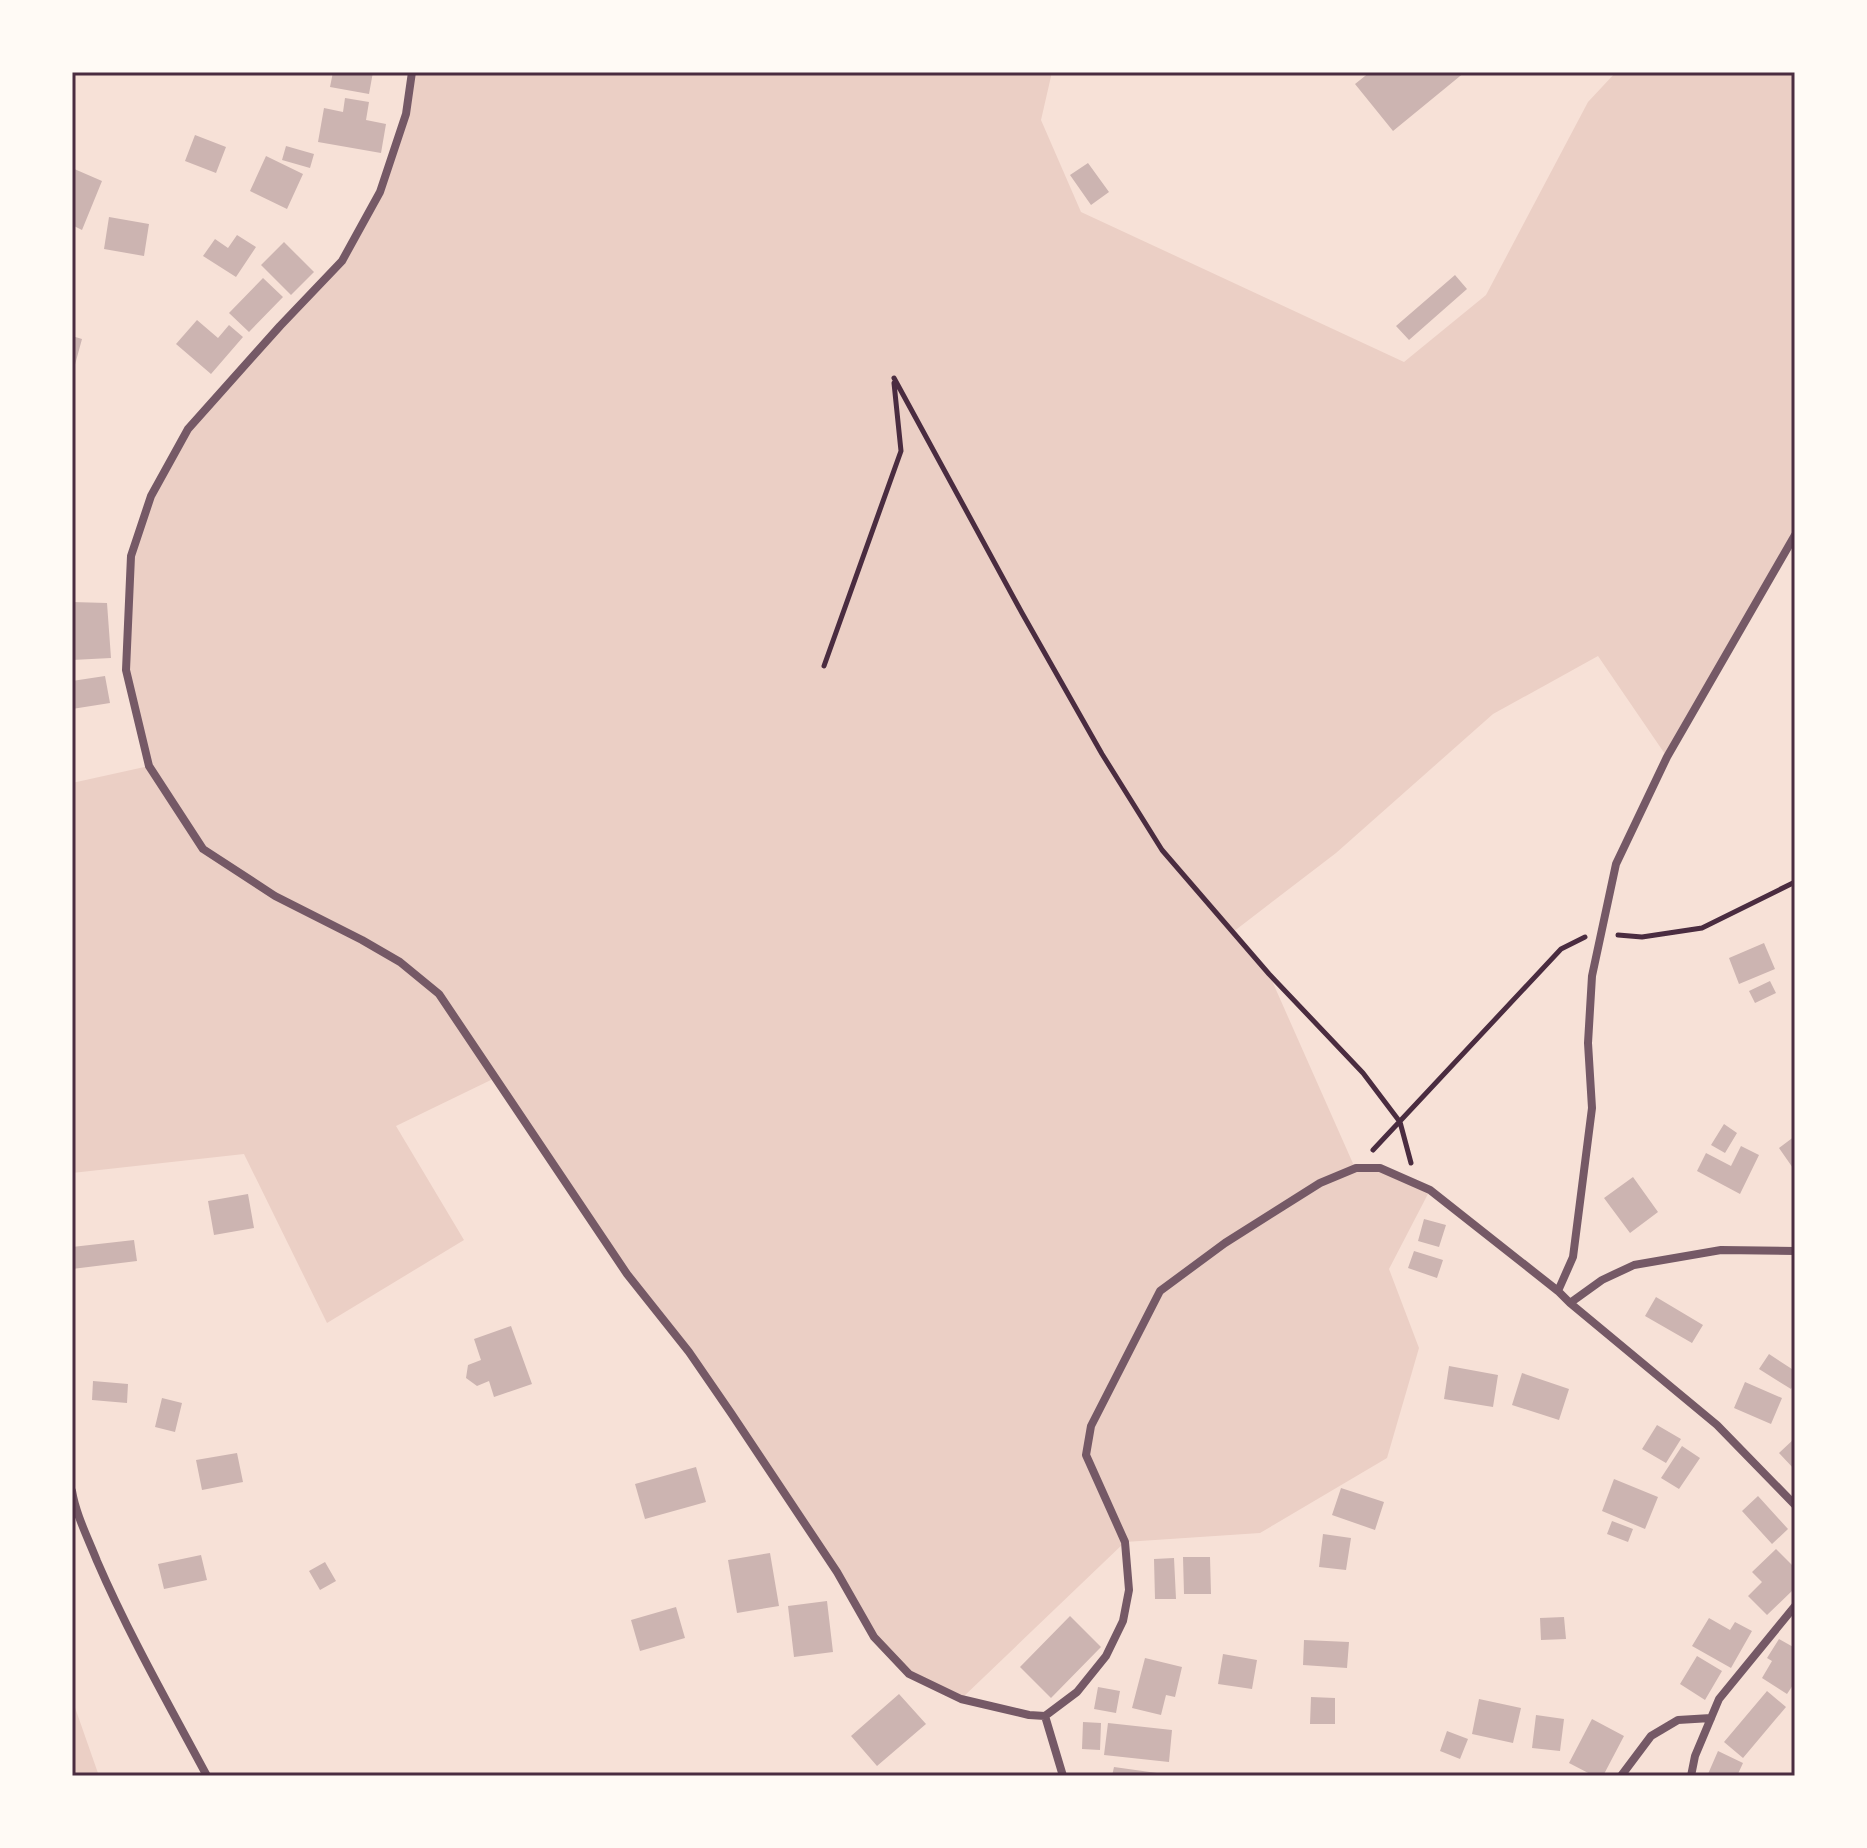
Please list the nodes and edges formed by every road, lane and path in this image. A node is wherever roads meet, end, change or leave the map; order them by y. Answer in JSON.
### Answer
{"nodes":[{"id":1,"x":412,"y":72,"type":"edge"},
{"id":2,"x":1795,"y":535,"type":"edge"},
{"id":3,"x":824,"y":666,"type":"dead end"},
{"id":4,"x":1795,"y":882,"type":"edge"},
{"id":5,"x":1601,"y":934,"type":"junction"},
{"id":6,"x":1400,"y":1122,"type":"junction"},
{"id":7,"x":1356,"y":1168,"type":"junction"},
{"id":8,"x":1417,"y":1184,"type":"junction"},
{"id":9,"x":1795,"y":1251,"type":"edge"},
{"id":10,"x":1558,"y":1291,"type":"junction"},
{"id":11,"x":1570,"y":1303,"type":"junction"},
{"id":12,"x":72,"y":1491,"type":"edge"},
{"id":13,"x":1795,"y":1505,"type":"edge"},
{"id":14,"x":1795,"y":1606,"type":"edge"},
{"id":15,"x":1045,"y":1716,"type":"junction"},
{"id":16,"x":1711,"y":1718,"type":"junction"},
{"id":17,"x":207,"y":1776,"type":"edge"},
{"id":18,"x":1063,"y":1776,"type":"edge"},
{"id":19,"x":1621,"y":1776,"type":"edge"},
{"id":20,"x":1691,"y":1776,"type":"edge"}],
"edges":[{"from":1,"to":15,"type":"street"},
{"from":2,"to":5,"type":"street"},
{"from":3,"to":6,"type":"path"},
{"from":4,"to":5,"type":"path"},
{"from":5,"to":6,"type":"path"},
{"from":5,"to":10,"type":"street"},
{"from":6,"to":7,"type":"path"},
{"from":6,"to":8,"type":"path"},
{"from":7,"to":8,"type":"street"},
{"from":7,"to":15,"type":"street"},
{"from":8,"to":10,"type":"street"},
{"from":9,"to":11,"type":"street"},
{"from":10,"to":11,"type":"street"},
{"from":11,"to":13,"type":"street"},
{"from":12,"to":17,"type":"street"},
{"from":14,"to":16,"type":"street"},
{"from":15,"to":18,"type":"street"},
{"from":16,"to":19,"type":"street"},
{"from":16,"to":20,"type":"street"}]}
